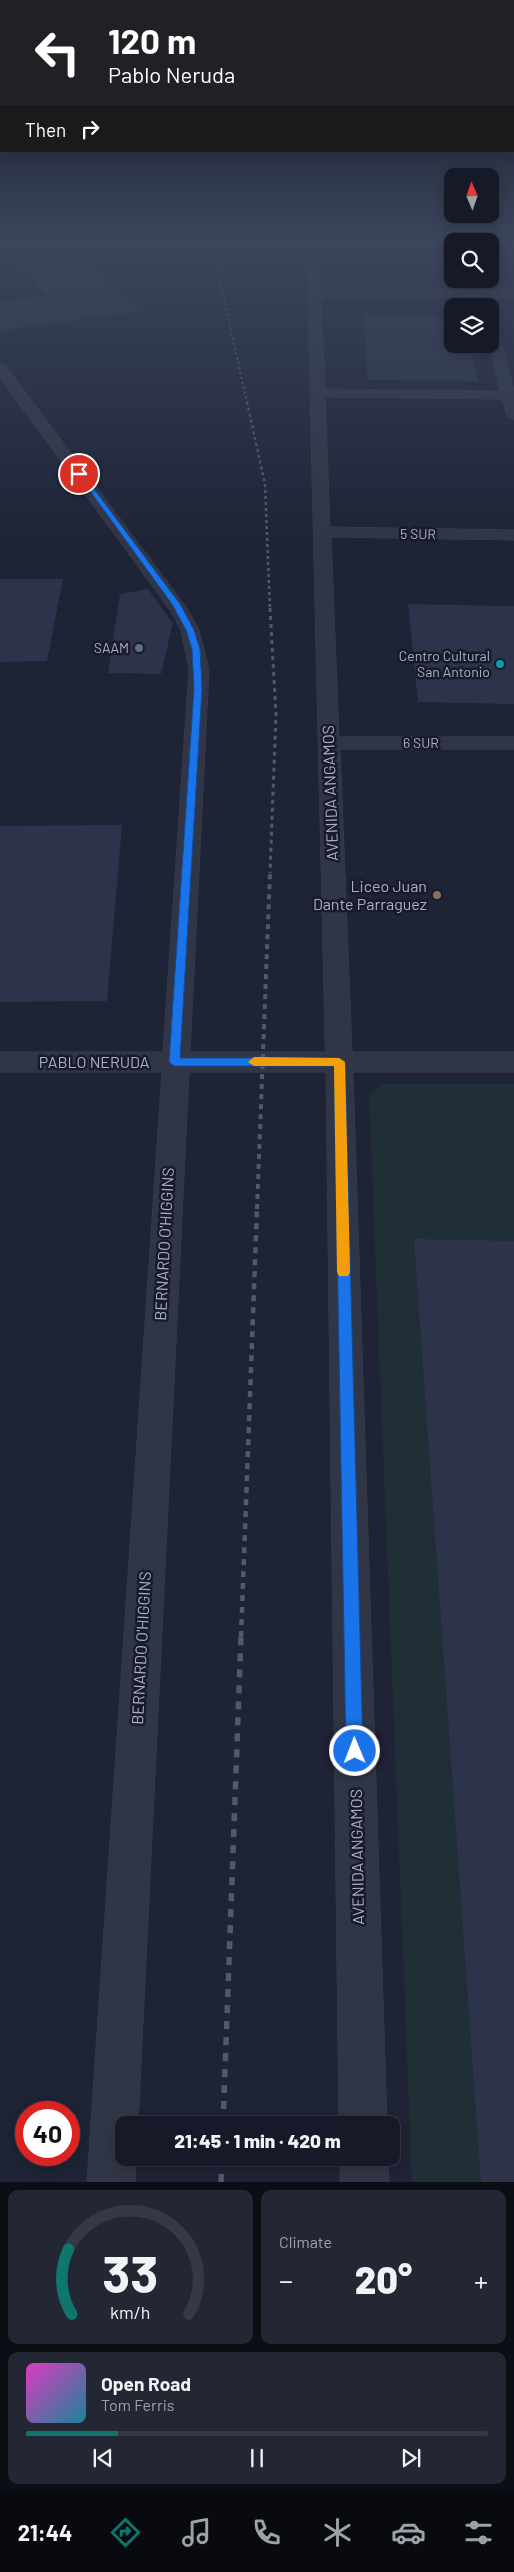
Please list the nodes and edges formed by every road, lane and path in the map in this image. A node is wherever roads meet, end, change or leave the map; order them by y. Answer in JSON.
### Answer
{"nodes":[{"id":1,"x":315,"y":342,"type":"edge"},
{"id":2,"x":499,"y":353,"type":"edge"},
{"id":3,"x":0,"y":368,"type":"edge"},
{"id":4,"x":317,"y":393,"type":"junction"},
{"id":5,"x":511,"y":395,"type":"edge"},
{"id":6,"x":514,"y":416,"type":"edge"},
{"id":7,"x":322,"y":532,"type":"junction"},
{"id":8,"x":514,"y":535,"type":"edge"},
{"id":9,"x":328,"y":743,"type":"junction"},
{"id":10,"x":514,"y":743,"type":"edge"},
{"id":11,"x":0,"y":1062,"type":"edge"},
{"id":12,"x":174,"y":1062,"type":"junction"},
{"id":13,"x":339,"y":1062,"type":"junction"},
{"id":14,"x":514,"y":1062,"type":"edge"},
{"id":15,"x":363,"y":2116,"type":"edge"},
{"id":16,"x":364,"y":2166,"type":"edge"},
{"id":17,"x":111,"y":2182,"type":"edge"},
{"id":18,"x":365,"y":2182,"type":"edge"}],
"edges":[{"from":1,"to":4,"type":"street","name":"AVENIDA ANGAMOS"},
{"from":2,"to":5,"type":"street"},
{"from":3,"to":12,"type":"street","name":"BERNARDO O'HIGGINS"},
{"from":4,"to":5,"type":"street"},
{"from":4,"to":7,"type":"street","name":"AVENIDA ANGAMOS"},
{"from":5,"to":6,"type":"street"},
{"from":7,"to":8,"type":"street","name":"5 SUR"},
{"from":7,"to":9,"type":"street","name":"AVENIDA ANGAMOS"},
{"from":9,"to":10,"type":"street","name":"6 SUR"},
{"from":9,"to":13,"type":"street","name":"AVENIDA ANGAMOS"},
{"from":11,"to":12,"type":"street","name":"PABLO NERUDA"},
{"from":12,"to":13,"type":"street","name":"PABLO NERUDA"},
{"from":12,"to":17,"type":"street","name":"BERNARDO O'HIGGINS"},
{"from":13,"to":14,"type":"street","name":"PABLO NERUDA"},
{"from":13,"to":15,"type":"street","name":"AVENIDA ANGAMOS"},
{"from":16,"to":18,"type":"street"}]}
